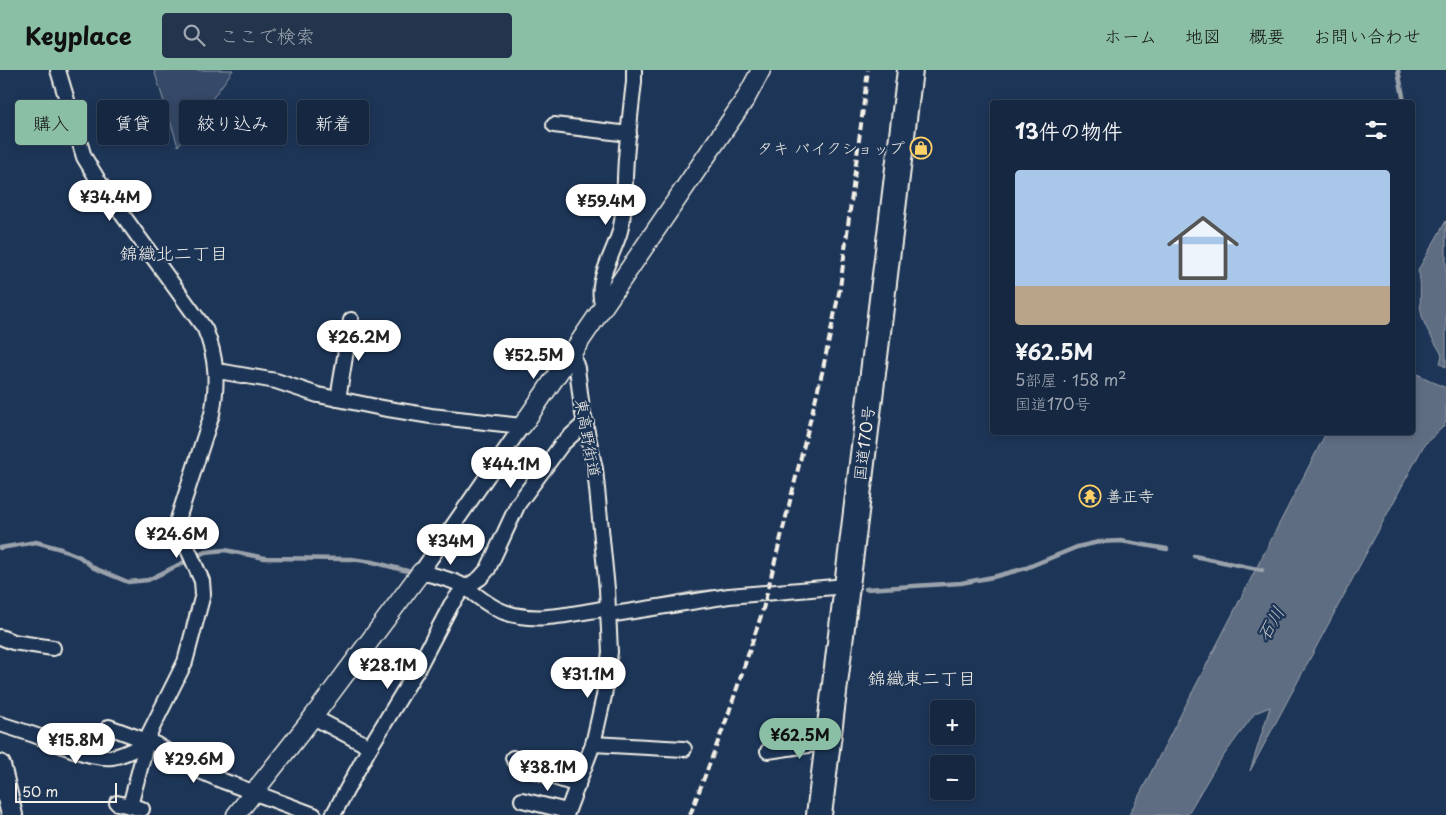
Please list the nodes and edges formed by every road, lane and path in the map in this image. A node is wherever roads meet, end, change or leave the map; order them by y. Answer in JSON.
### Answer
{"nodes":[{"id":1,"x":58,"y":70,"type":"edge"},
{"id":2,"x":634,"y":70,"type":"edge"},
{"id":3,"x":761,"y":70,"type":"edge"},
{"id":4,"x":910,"y":70,"type":"edge"},
{"id":5,"x":554,"y":125,"type":"dead end"},
{"id":6,"x":629,"y":134,"type":"junction"},
{"id":7,"x":604,"y":308,"type":"junction"},
{"id":8,"x":351,"y":320,"type":"dead end"},
{"id":9,"x":572,"y":353,"type":"junction"},
{"id":10,"x":216,"y":372,"type":"junction"},
{"id":11,"x":338,"y":399,"type":"junction"},
{"id":12,"x":586,"y":422,"type":"junction"},
{"id":13,"x":522,"y":426,"type":"junction"},
{"id":14,"x":421,"y":572,"type":"junction"},
{"id":15,"x":846,"y":586,"type":"junction"},
{"id":16,"x":466,"y":587,"type":"junction"},
{"id":17,"x":608,"y":612,"type":"junction"},
{"id":18,"x":0,"y":637,"type":"edge"},
{"id":19,"x":53,"y":648,"type":"dead end"},
{"id":20,"x":313,"y":717,"type":"junction"},
{"id":21,"x":0,"y":724,"type":"edge"},
{"id":22,"x":109,"y":727,"type":"dead end"},
{"id":23,"x":148,"y":742,"type":"junction"},
{"id":24,"x":828,"y":742,"type":"junction"},
{"id":25,"x":592,"y":744,"type":"junction"},
{"id":26,"x":370,"y":747,"type":"junction"},
{"id":27,"x":684,"y":749,"type":"dead end"},
{"id":28,"x":768,"y":751,"type":"dead end"},
{"id":29,"x":513,"y":758,"type":"dead end"},
{"id":30,"x":0,"y":765,"type":"edge"},
{"id":31,"x":578,"y":785,"type":"junction"},
{"id":32,"x":254,"y":792,"type":"junction"},
{"id":33,"x":522,"y":800,"type":"dead end"},
{"id":34,"x":130,"y":806,"type":"dead end"},
{"id":35,"x":566,"y":813,"type":"edge"},
{"id":36,"x":12,"y":815,"type":"edge"},
{"id":37,"x":236,"y":815,"type":"edge"},
{"id":38,"x":314,"y":815,"type":"edge"},
{"id":39,"x":333,"y":815,"type":"edge"},
{"id":40,"x":819,"y":815,"type":"edge"}],
"edges":[{"from":1,"to":10,"type":"street"},
{"from":2,"to":6,"type":"street"},
{"from":3,"to":7,"type":"street"},
{"from":4,"to":15,"type":"highway","name":"国道170号"},
{"from":5,"to":6,"type":"street"},
{"from":6,"to":7,"type":"street"},
{"from":7,"to":9,"type":"street"},
{"from":8,"to":11,"type":"street"},
{"from":9,"to":12,"type":"street","name":"東高野街道"},
{"from":9,"to":13,"type":"street"},
{"from":10,"to":11,"type":"street"},
{"from":10,"to":23,"type":"street"},
{"from":11,"to":13,"type":"street"},
{"from":12,"to":16,"type":"street"},
{"from":12,"to":17,"type":"street","name":"東高野街道"},
{"from":13,"to":14,"type":"street"},
{"from":14,"to":16,"type":"street"},
{"from":14,"to":20,"type":"street"},
{"from":15,"to":17,"type":"street"},
{"from":15,"to":24,"type":"highway","name":"国道170号"},
{"from":16,"to":17,"type":"street"},
{"from":16,"to":26,"type":"street"},
{"from":17,"to":25,"type":"street","name":"東高野街道"},
{"from":18,"to":19,"type":"street"},
{"from":20,"to":26,"type":"street"},
{"from":20,"to":32,"type":"street"},
{"from":21,"to":23,"type":"street"},
{"from":22,"to":23,"type":"street"},
{"from":23,"to":32,"type":"street"},
{"from":23,"to":34,"type":"street"},
{"from":24,"to":28,"type":"street"},
{"from":24,"to":40,"type":"highway","name":"国道170号"},
{"from":25,"to":27,"type":"street"},
{"from":25,"to":31,"type":"street","name":"東高野街道"},
{"from":26,"to":39,"type":"street"},
{"from":29,"to":31,"type":"street"},
{"from":30,"to":36,"type":"main road"},
{"from":31,"to":35,"type":"street","name":"東高野街道"},
{"from":32,"to":37,"type":"street"},
{"from":32,"to":38,"type":"street"},
{"from":33,"to":35,"type":"street"}]}
